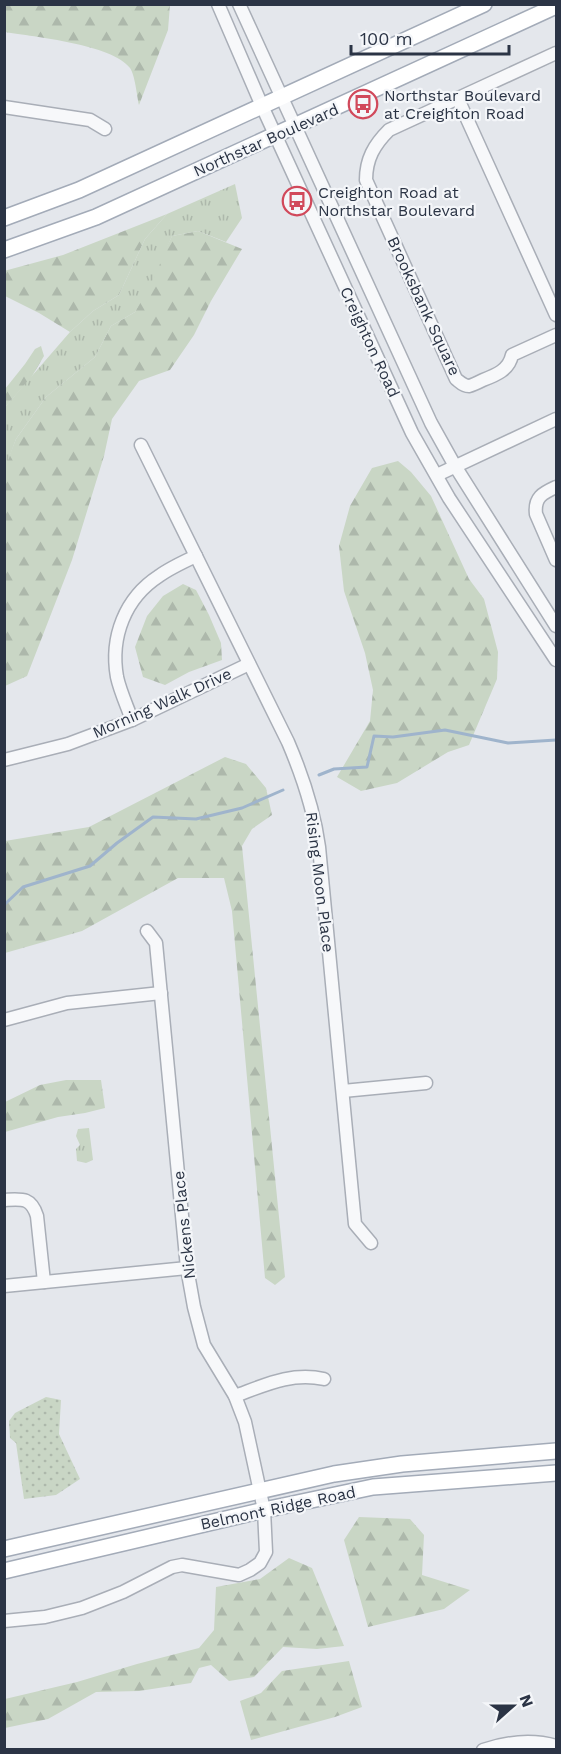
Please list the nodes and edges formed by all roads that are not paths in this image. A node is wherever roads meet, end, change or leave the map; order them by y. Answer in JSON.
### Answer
{"nodes":[{"id":1,"x":218,"y":4,"type":"edge"},
{"id":2,"x":239,"y":4,"type":"edge"},
{"id":3,"x":484,"y":4,"type":"edge"},
{"id":4,"x":556,"y":6,"type":"edge"},
{"id":5,"x":556,"y":53,"type":"edge"},
{"id":6,"x":281,"y":96,"type":"junction"},
{"id":7,"x":458,"y":99,"type":"junction"},
{"id":8,"x":4,"y":106,"type":"edge"},
{"id":9,"x":262,"y":106,"type":"junction"},
{"id":10,"x":295,"y":126,"type":"junction"},
{"id":11,"x":105,"y":129,"type":"dead end"},
{"id":12,"x":276,"y":136,"type":"junction"},
{"id":13,"x":4,"y":218,"type":"edge"},
{"id":14,"x":4,"y":250,"type":"edge"},
{"id":15,"x":556,"y":315,"type":"edge"},
{"id":16,"x":556,"y":335,"type":"edge"},
{"id":17,"x":556,"y":419,"type":"edge"},
{"id":18,"x":141,"y":446,"type":"dead end"},
{"id":19,"x":455,"y":466,"type":"junction"},
{"id":20,"x":437,"y":475,"type":"junction"},
{"id":21,"x":556,"y":487,"type":"edge"},
{"id":22,"x":196,"y":556,"type":"junction"},
{"id":23,"x":556,"y":560,"type":"edge"},
{"id":24,"x":556,"y":626,"type":"edge"},
{"id":25,"x":556,"y":660,"type":"edge"},
{"id":26,"x":249,"y":664,"type":"junction"},
{"id":27,"x":132,"y":720,"type":"junction"},
{"id":28,"x":4,"y":760,"type":"edge"},
{"id":29,"x":147,"y":931,"type":"dead end"},
{"id":30,"x":161,"y":993,"type":"junction"},
{"id":31,"x":4,"y":1020,"type":"edge"},
{"id":32,"x":426,"y":1083,"type":"dead end"},
{"id":33,"x":343,"y":1091,"type":"junction"},
{"id":34,"x":4,"y":1200,"type":"edge"},
{"id":35,"x":371,"y":1243,"type":"dead end"},
{"id":36,"x":187,"y":1268,"type":"junction"},
{"id":37,"x":44,"y":1282,"type":"junction"},
{"id":38,"x":4,"y":1286,"type":"edge"},
{"id":39,"x":324,"y":1379,"type":"dead end"},
{"id":40,"x":235,"y":1396,"type":"junction"},
{"id":41,"x":556,"y":1451,"type":"edge"},
{"id":42,"x":556,"y":1473,"type":"edge"},
{"id":43,"x":261,"y":1490,"type":"junction"},
{"id":44,"x":264,"y":1509,"type":"junction"},
{"id":45,"x":4,"y":1549,"type":"edge"},
{"id":46,"x":4,"y":1571,"type":"edge"},
{"id":47,"x":4,"y":1621,"type":"edge"},
{"id":48,"x":556,"y":1746,"type":"edge"},
{"id":49,"x":483,"y":1749,"type":"edge"}],
"edges":[{"from":1,"to":9,"type":"street","name":"Creighton Road"},
{"from":2,"to":6,"type":"street","name":"Creighton Road"},
{"from":3,"to":6,"type":"main road","name":"Northstar Boulevard"},
{"from":4,"to":10,"type":"main road","name":"Northstar Boulevard"},
{"from":5,"to":7,"type":"street","name":"Brooksbank Square"},
{"from":6,"to":9,"type":"main road","name":"Northstar Boulevard"},
{"from":6,"to":10,"type":"street","name":"Creighton Road"},
{"from":7,"to":15,"type":"street"},
{"from":7,"to":16,"type":"street","name":"Brooksbank Square"},
{"from":8,"to":11,"type":"street"},
{"from":9,"to":12,"type":"street","name":"Creighton Road"},
{"from":9,"to":13,"type":"main road","name":"Northstar Boulevard"},
{"from":10,"to":12,"type":"main road","name":"Northstar Boulevard"},
{"from":10,"to":19,"type":"street","name":"Creighton Road"},
{"from":12,"to":14,"type":"main road","name":"Northstar Boulevard"},
{"from":12,"to":20,"type":"street","name":"Creighton Road"},
{"from":17,"to":19,"type":"street"},
{"from":18,"to":22,"type":"street","name":"Rising Moon Place"},
{"from":19,"to":20,"type":"street"},
{"from":19,"to":24,"type":"street","name":"Creighton Road"},
{"from":20,"to":25,"type":"street","name":"Creighton Road"},
{"from":21,"to":23,"type":"street"},
{"from":22,"to":26,"type":"street","name":"Rising Moon Place"},
{"from":22,"to":27,"type":"street"},
{"from":26,"to":27,"type":"street","name":"Morning Walk Drive"},
{"from":26,"to":33,"type":"street","name":"Rising Moon Place"},
{"from":27,"to":28,"type":"street","name":"Morning Walk Drive"},
{"from":29,"to":30,"type":"street","name":"Nickens Place"},
{"from":30,"to":31,"type":"street"},
{"from":30,"to":36,"type":"street","name":"Nickens Place"},
{"from":32,"to":33,"type":"street"},
{"from":33,"to":35,"type":"street","name":"Rising Moon Place"},
{"from":34,"to":37,"type":"street"},
{"from":36,"to":37,"type":"street"},
{"from":36,"to":40,"type":"street","name":"Nickens Place"},
{"from":37,"to":38,"type":"street"},
{"from":39,"to":40,"type":"street"},
{"from":40,"to":43,"type":"street","name":"Nickens Place"},
{"from":41,"to":43,"type":"main road","name":"Belmont Ridge Road"},
{"from":42,"to":44,"type":"main road","name":"Belmont Ridge Road"},
{"from":43,"to":44,"type":"street","name":"Nickens Place"},
{"from":43,"to":45,"type":"main road","name":"Belmont Ridge Road"},
{"from":44,"to":46,"type":"main road","name":"Belmont Ridge Road"},
{"from":44,"to":47,"type":"street","name":"Nickens Place"},
{"from":48,"to":49,"type":"street"}]}
